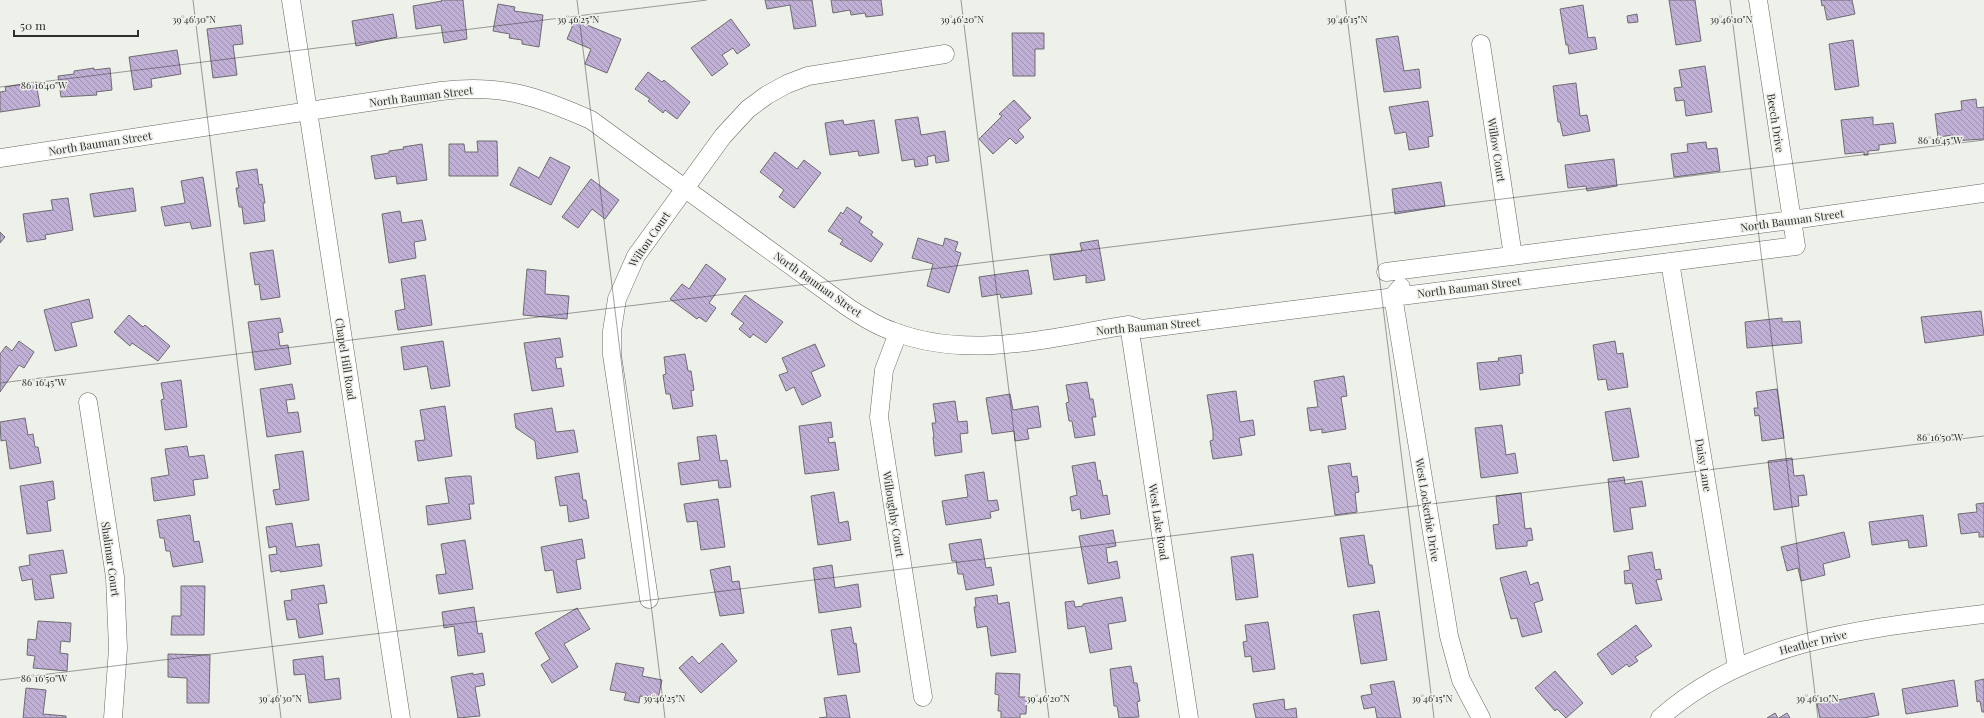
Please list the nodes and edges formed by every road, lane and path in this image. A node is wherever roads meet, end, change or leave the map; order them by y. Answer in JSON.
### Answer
{"nodes":[{"id":1,"x":291,"y":0,"type":"edge"},
{"id":2,"x":1758,"y":0,"type":"edge"},
{"id":3,"x":1482,"y":44,"type":"dead end"},
{"id":4,"x":945,"y":54,"type":"dead end"},
{"id":5,"x":308,"y":111,"type":"junction"},
{"id":6,"x":0,"y":158,"type":"edge"},
{"id":7,"x":685,"y":188,"type":"junction"},
{"id":8,"x":1984,"y":194,"type":"edge"},
{"id":9,"x":1792,"y":220,"type":"junction"},
{"id":10,"x":1796,"y":246,"type":"joint"},
{"id":11,"x":1513,"y":256,"type":"junction"},
{"id":12,"x":1670,"y":262,"type":"junction"},
{"id":13,"x":1418,"y":268,"type":"junction"},
{"id":14,"x":1386,"y":272,"type":"dead end"},
{"id":15,"x":1394,"y":296,"type":"junction"},
{"id":16,"x":1129,"y":325,"type":"junction"},
{"id":17,"x":898,"y":333,"type":"junction"},
{"id":18,"x":88,"y":402,"type":"dead end"},
{"id":19,"x":649,"y":599,"type":"dead end"},
{"id":20,"x":1984,"y":614,"type":"edge"},
{"id":21,"x":1737,"y":668,"type":"junction"},
{"id":22,"x":923,"y":697,"type":"dead end"},
{"id":23,"x":113,"y":718,"type":"edge"},
{"id":24,"x":401,"y":718,"type":"edge"},
{"id":25,"x":1189,"y":718,"type":"edge"},
{"id":26,"x":1480,"y":718,"type":"edge"},
{"id":27,"x":1660,"y":718,"type":"edge"}],
"edges":[{"from":1,"to":5,"type":"street","name":"Chapel Hill Road"},
{"from":2,"to":9,"type":"street","name":"Beech Drive"},
{"from":3,"to":11,"type":"street","name":"Willow Court"},
{"from":4,"to":7,"type":"street","name":"Wilton Court"},
{"from":5,"to":6,"type":"street","name":"North Bauman Street"},
{"from":5,"to":7,"type":"street","name":"North Bauman Street"},
{"from":5,"to":24,"type":"street","name":"Chapel Hill Road"},
{"from":7,"to":17,"type":"street","name":"North Bauman Street"},
{"from":7,"to":19,"type":"street","name":"Wilton Court"},
{"from":8,"to":9,"type":"street","name":"North Bauman Street"},
{"from":9,"to":10,"type":"street","name":"Beech Drive"},
{"from":9,"to":11,"type":"street","name":"North Bauman Street"},
{"from":10,"to":12,"type":"street","name":"North Bauman Street"},
{"from":11,"to":13,"type":"street","name":"North Bauman Street"},
{"from":12,"to":15,"type":"street","name":"North Bauman Street"},
{"from":12,"to":21,"type":"street","name":"Daisy Lane"},
{"from":13,"to":14,"type":"street","name":"North Bauman Street"},
{"from":13,"to":15,"type":"street"},
{"from":15,"to":16,"type":"street","name":"North Bauman Street"},
{"from":15,"to":26,"type":"street","name":"West Lockerbie Drive"},
{"from":16,"to":17,"type":"street","name":"North Bauman Street"},
{"from":16,"to":25,"type":"street","name":"West Lake Road"},
{"from":17,"to":22,"type":"street","name":"Willoughby Court"},
{"from":18,"to":23,"type":"street","name":"Shalimar Court"},
{"from":20,"to":21,"type":"street","name":"Heather Drive"},
{"from":21,"to":27,"type":"street","name":"Heather Drive"}]}
